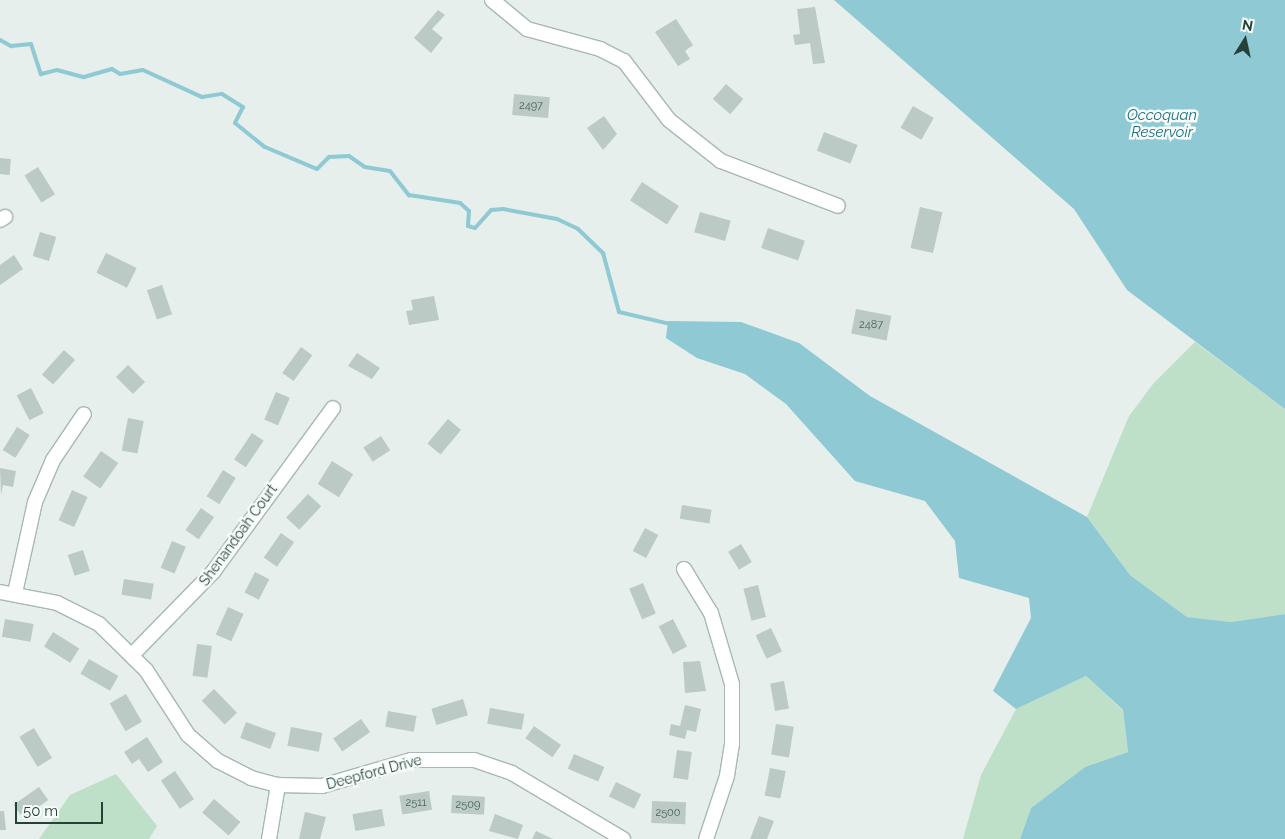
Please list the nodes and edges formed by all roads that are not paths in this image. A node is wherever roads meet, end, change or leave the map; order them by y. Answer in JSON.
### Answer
{"nodes":[{"id":1,"x":492,"y":0,"type":"edge"},
{"id":2,"x":838,"y":206,"type":"dead end"},
{"id":3,"x":333,"y":408,"type":"dead end"},
{"id":4,"x":84,"y":414,"type":"dead end"},
{"id":5,"x":684,"y":569,"type":"dead end"},
{"id":6,"x":0,"y":592,"type":"edge"},
{"id":7,"x":15,"y":593,"type":"junction"},
{"id":8,"x":133,"y":654,"type":"junction"},
{"id":9,"x":278,"y":785,"type":"junction"},
{"id":10,"x":269,"y":839,"type":"edge"},
{"id":11,"x":623,"y":839,"type":"edge"},
{"id":12,"x":706,"y":839,"type":"edge"}],
"edges":[{"from":1,"to":2,"type":"street"},
{"from":3,"to":8,"type":"street","name":"Shenandoah Court"},
{"from":4,"to":7,"type":"street"},
{"from":5,"to":12,"type":"street"},
{"from":6,"to":7,"type":"street","name":"Deepford Drive"},
{"from":7,"to":8,"type":"street","name":"Deepford Drive"},
{"from":8,"to":9,"type":"street","name":"Deepford Drive"},
{"from":9,"to":10,"type":"street"},
{"from":9,"to":11,"type":"street","name":"Deepford Drive"}]}
